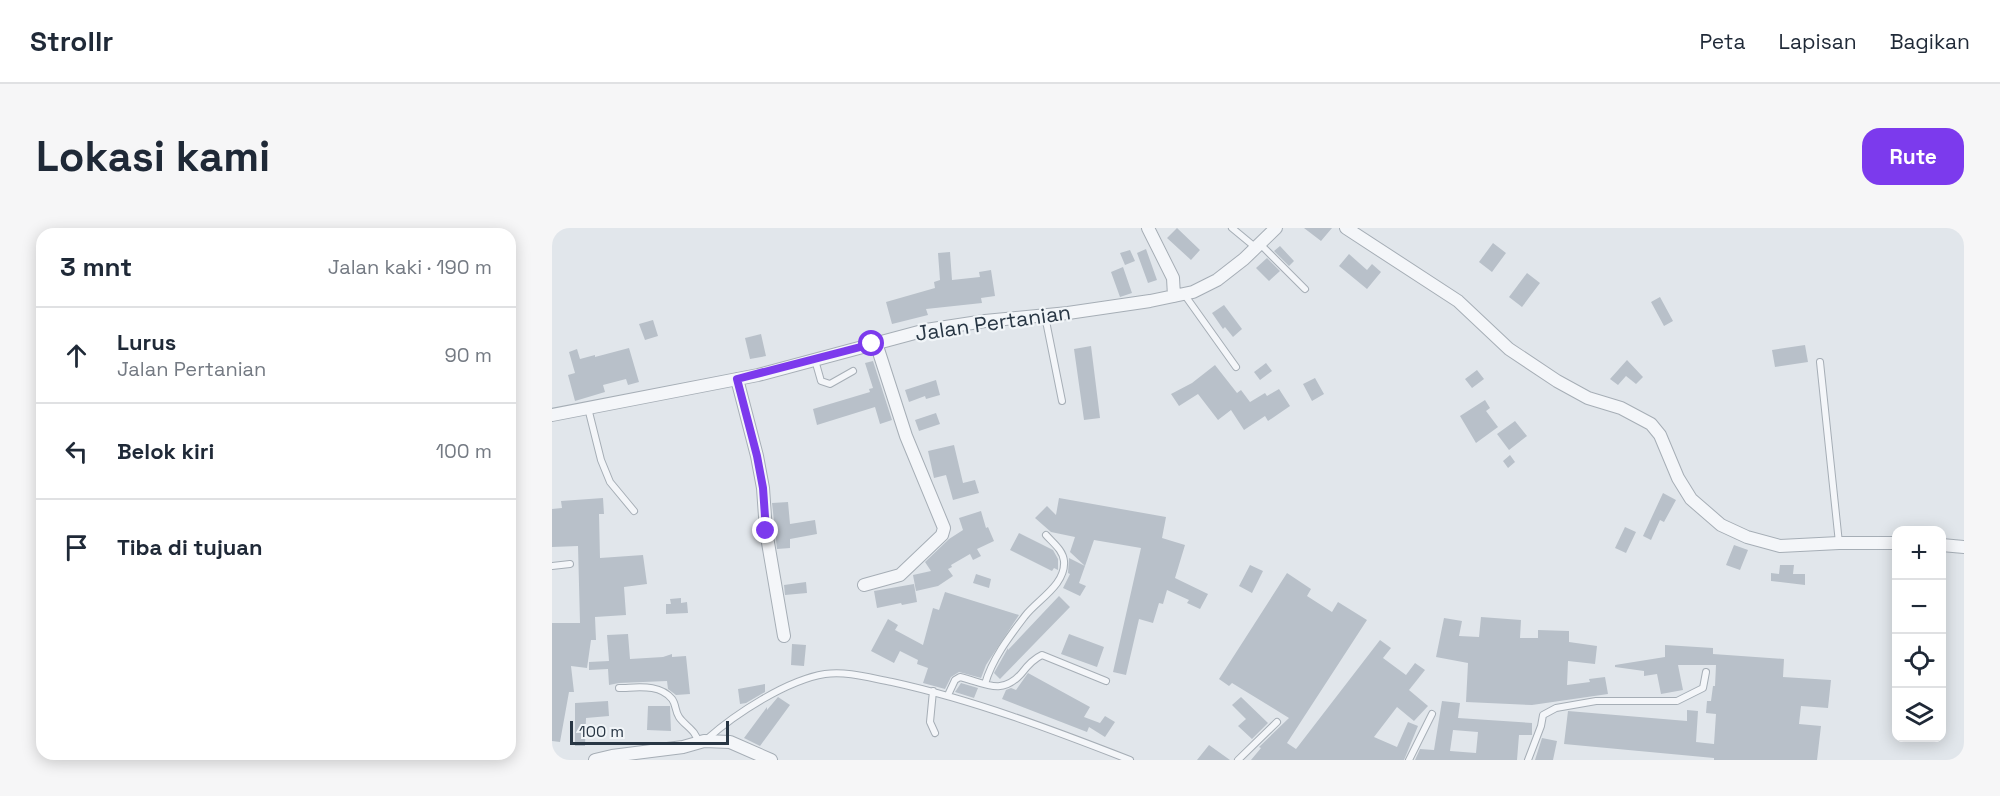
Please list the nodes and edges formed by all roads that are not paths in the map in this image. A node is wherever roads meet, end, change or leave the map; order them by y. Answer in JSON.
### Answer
{"nodes":[{"id":1,"x":1148,"y":228,"type":"edge"},
{"id":2,"x":1232,"y":228,"type":"edge"},
{"id":3,"x":1276,"y":228,"type":"edge"},
{"id":4,"x":1346,"y":228,"type":"edge"},
{"id":5,"x":1258,"y":246,"type":"junction"},
{"id":6,"x":1305,"y":289,"type":"dead end"},
{"id":7,"x":1179,"y":295,"type":"junction"},
{"id":8,"x":1045,"y":316,"type":"junction"},
{"id":9,"x":876,"y":343,"type":"junction"},
{"id":10,"x":815,"y":359,"type":"junction"},
{"id":11,"x":1820,"y":363,"type":"dead end"},
{"id":12,"x":1236,"y":368,"type":"dead end"},
{"id":13,"x":853,"y":371,"type":"dead end"},
{"id":14,"x":737,"y":379,"type":"junction"},
{"id":15,"x":1062,"y":401,"type":"dead end"},
{"id":16,"x":588,"y":408,"type":"junction"},
{"id":17,"x":552,"y":415,"type":"edge"},
{"id":18,"x":634,"y":511,"type":"dead end"},
{"id":19,"x":1046,"y":535,"type":"dead end"},
{"id":20,"x":1839,"y":543,"type":"junction"},
{"id":21,"x":1892,"y":543,"type":"edge"},
{"id":22,"x":1946,"y":546,"type":"edge"},
{"id":23,"x":1964,"y":548,"type":"edge"},
{"id":24,"x":570,"y":564,"type":"dead end"},
{"id":25,"x":552,"y":566,"type":"edge"},
{"id":26,"x":864,"y":585,"type":"dead end"},
{"id":27,"x":784,"y":636,"type":"dead end"},
{"id":28,"x":1706,"y":672,"type":"dead end"},
{"id":29,"x":1106,"y":681,"type":"dead end"},
{"id":30,"x":985,"y":684,"type":"junction"},
{"id":31,"x":618,"y":688,"type":"dead end"},
{"id":32,"x":933,"y":691,"type":"junction"},
{"id":33,"x":948,"y":695,"type":"junction"},
{"id":34,"x":1432,"y":714,"type":"dead end"},
{"id":35,"x":1277,"y":722,"type":"dead end"},
{"id":36,"x":935,"y":733,"type":"dead end"},
{"id":37,"x":701,"y":742,"type":"junction"},
{"id":38,"x":595,"y":760,"type":"edge"},
{"id":39,"x":771,"y":760,"type":"edge"},
{"id":40,"x":1130,"y":760,"type":"edge"},
{"id":41,"x":1238,"y":760,"type":"edge"},
{"id":42,"x":1409,"y":760,"type":"edge"},
{"id":43,"x":1528,"y":760,"type":"edge"}],
"edges":[{"from":1,"to":7,"type":"street"},
{"from":2,"to":5,"type":"lane"},
{"from":3,"to":5,"type":"street","name":"Jalan Pertanian"},
{"from":4,"to":20,"type":"street"},
{"from":5,"to":6,"type":"lane"},
{"from":5,"to":7,"type":"street","name":"Jalan Pertanian"},
{"from":7,"to":8,"type":"street","name":"Jalan Pertanian"},
{"from":7,"to":12,"type":"lane"},
{"from":8,"to":9,"type":"street","name":"Jalan Pertanian"},
{"from":8,"to":15,"type":"lane"},
{"from":9,"to":10,"type":"street","name":"Jalan Pertanian"},
{"from":9,"to":26,"type":"street"},
{"from":10,"to":13,"type":"lane"},
{"from":10,"to":14,"type":"street","name":"Jalan Pertanian"},
{"from":11,"to":20,"type":"lane"},
{"from":14,"to":16,"type":"street","name":"Jalan Pertanian"},
{"from":14,"to":27,"type":"street"},
{"from":16,"to":17,"type":"street","name":"Jalan Pertanian"},
{"from":16,"to":18,"type":"lane"},
{"from":19,"to":30,"type":"lane"},
{"from":20,"to":21,"type":"street"},
{"from":22,"to":23,"type":"street"},
{"from":24,"to":25,"type":"lane"},
{"from":28,"to":43,"type":"lane"},
{"from":29,"to":30,"type":"lane"},
{"from":30,"to":33,"type":"lane"},
{"from":31,"to":37,"type":"lane"},
{"from":32,"to":33,"type":"lane"},
{"from":32,"to":36,"type":"lane"},
{"from":32,"to":37,"type":"lane"},
{"from":33,"to":40,"type":"lane"},
{"from":34,"to":42,"type":"lane"},
{"from":35,"to":41,"type":"lane"},
{"from":37,"to":38,"type":"street"},
{"from":37,"to":39,"type":"street"}]}
